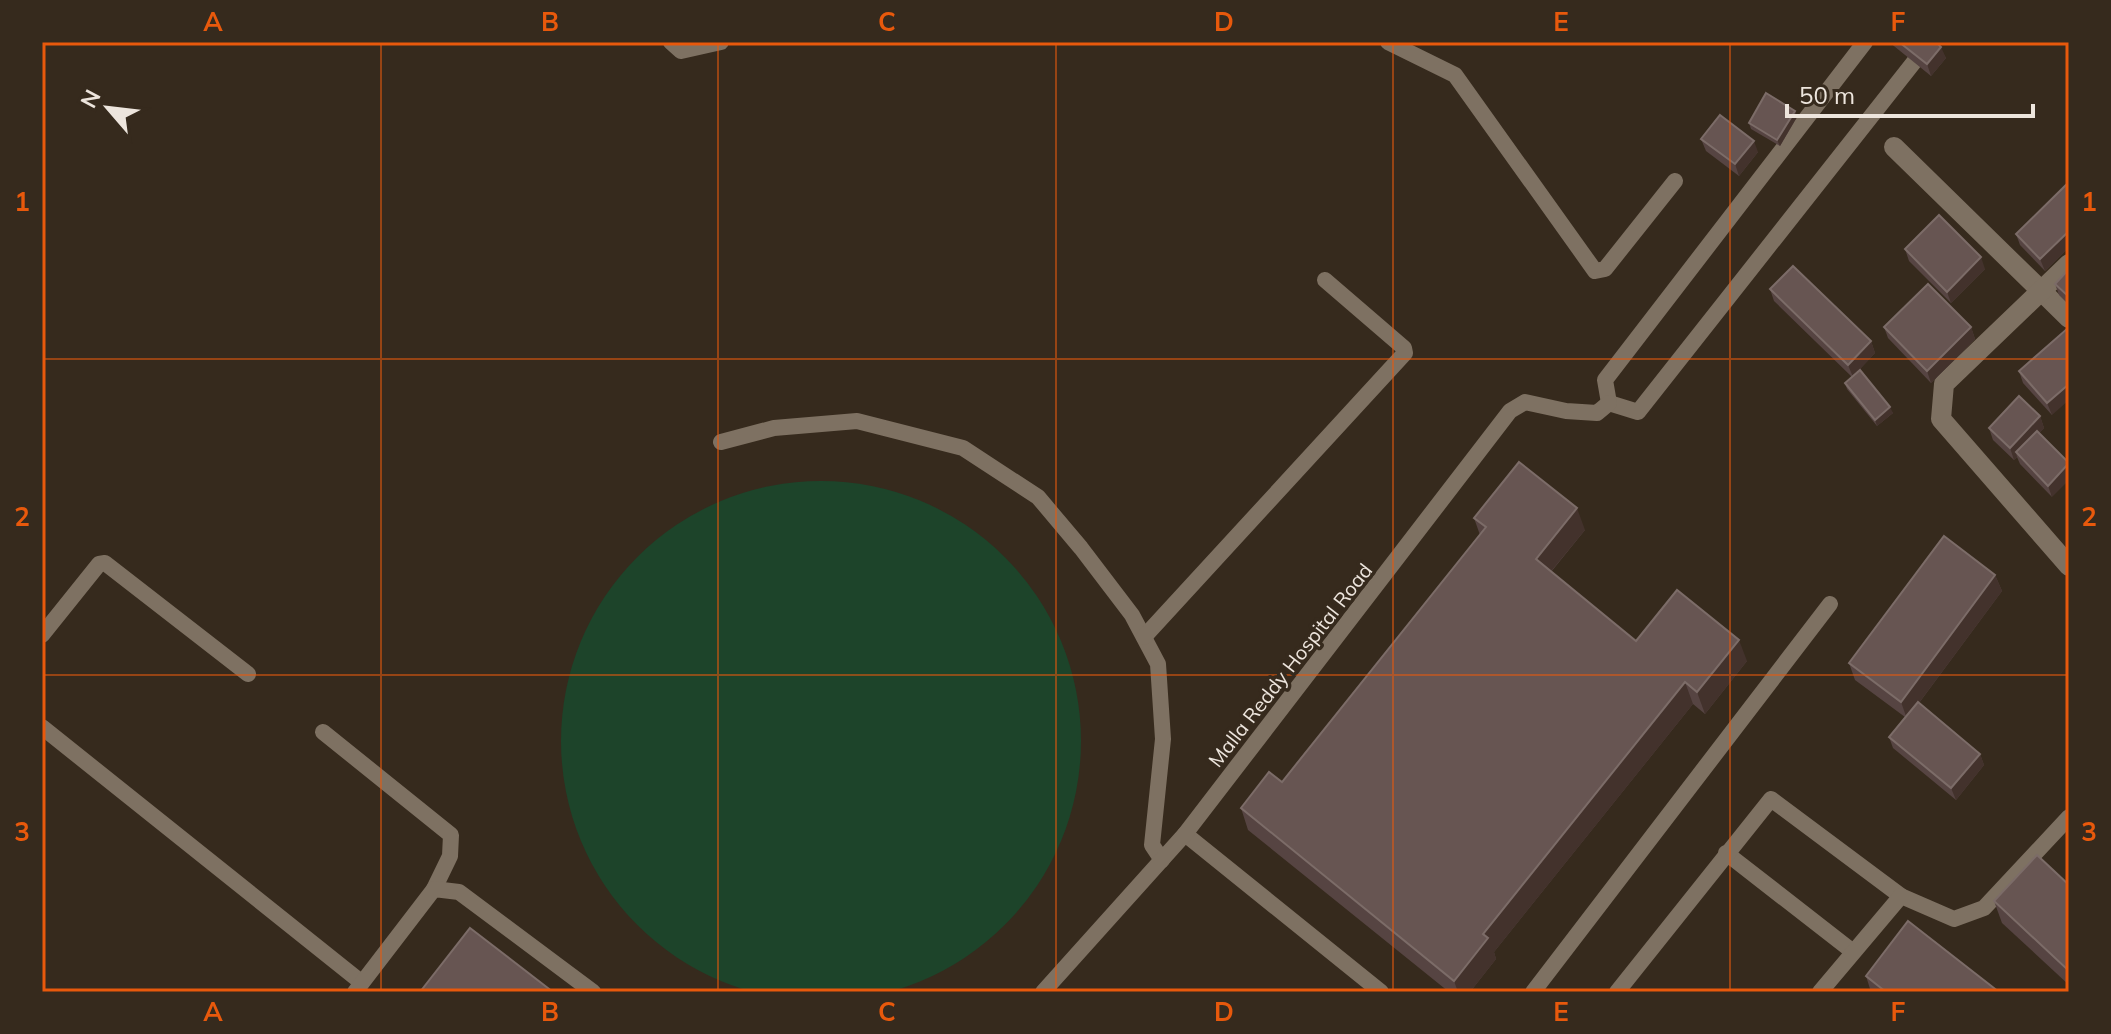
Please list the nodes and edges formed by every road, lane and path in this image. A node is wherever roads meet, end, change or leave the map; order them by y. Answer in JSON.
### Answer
{"nodes":[{"id":1,"x":671,"y":42,"type":"edge"},
{"id":2,"x":721,"y":42,"type":"edge"},
{"id":3,"x":1388,"y":42,"type":"edge"},
{"id":4,"x":1865,"y":42,"type":"edge"},
{"id":5,"x":1914,"y":62,"type":"edge"},
{"id":6,"x":1894,"y":147,"type":"dead end"},
{"id":7,"x":1675,"y":181,"type":"dead end"},
{"id":8,"x":2069,"y":264,"type":"edge"},
{"id":9,"x":1325,"y":280,"type":"dead end"},
{"id":10,"x":2042,"y":290,"type":"junction"},
{"id":11,"x":2069,"y":318,"type":"edge"},
{"id":12,"x":1609,"y":403,"type":"junction"},
{"id":13,"x":721,"y":442,"type":"dead end"},
{"id":14,"x":2069,"y":566,"type":"edge"},
{"id":15,"x":1830,"y":604,"type":"dead end"},
{"id":16,"x":42,"y":635,"type":"edge"},
{"id":17,"x":1144,"y":637,"type":"junction"},
{"id":18,"x":248,"y":674,"type":"dead end"},
{"id":19,"x":42,"y":727,"type":"edge"},
{"id":20,"x":323,"y":732,"type":"dead end"},
{"id":21,"x":2069,"y":817,"type":"edge"},
{"id":22,"x":1185,"y":834,"type":"junction"},
{"id":23,"x":1726,"y":853,"type":"junction"},
{"id":24,"x":1162,"y":860,"type":"junction"},
{"id":25,"x":434,"y":889,"type":"junction"},
{"id":26,"x":1901,"y":896,"type":"junction"},
{"id":27,"x":1852,"y":951,"type":"junction"},
{"id":28,"x":358,"y":987,"type":"edge"},
{"id":29,"x":1824,"y":991,"type":"edge"},
{"id":30,"x":593,"y":992,"type":"edge"},
{"id":31,"x":1043,"y":992,"type":"edge"},
{"id":32,"x":1381,"y":992,"type":"edge"},
{"id":33,"x":1533,"y":992,"type":"edge"},
{"id":34,"x":1617,"y":992,"type":"edge"}],
"edges":[{"from":1,"to":2,"type":"lane"},
{"from":3,"to":7,"type":"lane"},
{"from":4,"to":12,"type":"lane"},
{"from":5,"to":12,"type":"lane"},
{"from":6,"to":10,"type":"street"},
{"from":8,"to":10,"type":"street"},
{"from":9,"to":17,"type":"lane"},
{"from":10,"to":11,"type":"street"},
{"from":10,"to":14,"type":"street"},
{"from":12,"to":22,"type":"lane","name":"Malla Reddy Hospital Road"},
{"from":13,"to":17,"type":"lane"},
{"from":15,"to":33,"type":"lane"},
{"from":16,"to":18,"type":"lane"},
{"from":17,"to":24,"type":"lane"},
{"from":19,"to":28,"type":"lane"},
{"from":20,"to":25,"type":"lane"},
{"from":21,"to":26,"type":"lane"},
{"from":22,"to":24,"type":"lane","name":"Malla Reddy Hospital Road"},
{"from":22,"to":32,"type":"lane"},
{"from":23,"to":26,"type":"lane"},
{"from":23,"to":27,"type":"lane"},
{"from":23,"to":34,"type":"lane"},
{"from":24,"to":31,"type":"lane","name":"Malla Reddy Hospital Road"},
{"from":25,"to":28,"type":"lane"},
{"from":25,"to":30,"type":"lane"},
{"from":26,"to":27,"type":"lane"},
{"from":27,"to":29,"type":"lane"}]}
